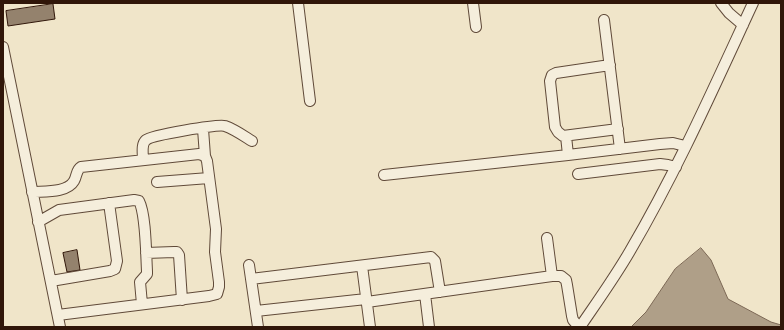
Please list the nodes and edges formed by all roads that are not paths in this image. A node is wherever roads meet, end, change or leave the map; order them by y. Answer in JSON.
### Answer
{"nodes":[{"id":1,"x":298,"y":3,"type":"edge"},
{"id":2,"x":473,"y":3,"type":"edge"},
{"id":3,"x":721,"y":3,"type":"edge"},
{"id":4,"x":753,"y":3,"type":"edge"},
{"id":5,"x":604,"y":20,"type":"dead end"},
{"id":6,"x":743,"y":25,"type":"junction"},
{"id":7,"x":476,"y":27,"type":"dead end"},
{"id":8,"x":3,"y":47,"type":"edge"},
{"id":9,"x":610,"y":65,"type":"junction"},
{"id":10,"x":310,"y":101,"type":"dead end"},
{"id":11,"x":203,"y":129,"type":"junction"},
{"id":12,"x":618,"y":129,"type":"junction"},
{"id":13,"x":566,"y":136,"type":"junction"},
{"id":14,"x":252,"y":141,"type":"dead end"},
{"id":15,"x":686,"y":146,"type":"junction"},
{"id":16,"x":620,"y":149,"type":"junction"},
{"id":17,"x":205,"y":156,"type":"junction"},
{"id":18,"x":568,"y":156,"type":"junction"},
{"id":19,"x":143,"y":160,"type":"junction"},
{"id":20,"x":676,"y":167,"type":"junction"},
{"id":21,"x":578,"y":174,"type":"dead end"},
{"id":22,"x":384,"y":175,"type":"dead end"},
{"id":23,"x":209,"y":178,"type":"junction"},
{"id":24,"x":157,"y":182,"type":"dead end"},
{"id":25,"x":32,"y":192,"type":"junction"},
{"id":26,"x":109,"y":203,"type":"junction"},
{"id":27,"x":38,"y":222,"type":"junction"},
{"id":28,"x":547,"y":238,"type":"dead end"},
{"id":29,"x":146,"y":254,"type":"junction"},
{"id":30,"x":249,"y":265,"type":"dead end"},
{"id":31,"x":362,"y":266,"type":"junction"},
{"id":32,"x":552,"y":276,"type":"junction"},
{"id":33,"x":251,"y":279,"type":"junction"},
{"id":34,"x":51,"y":281,"type":"junction"},
{"id":35,"x":440,"y":292,"type":"junction"},
{"id":36,"x":425,"y":294,"type":"junction"},
{"id":37,"x":182,"y":300,"type":"junction"},
{"id":38,"x":367,"y":300,"type":"junction"},
{"id":39,"x":142,"y":304,"type":"junction"},
{"id":40,"x":256,"y":311,"type":"junction"},
{"id":41,"x":58,"y":315,"type":"junction"},
{"id":42,"x":60,"y":327,"type":"edge"},
{"id":43,"x":258,"y":327,"type":"edge"},
{"id":44,"x":370,"y":327,"type":"edge"},
{"id":45,"x":429,"y":327,"type":"edge"},
{"id":46,"x":580,"y":327,"type":"edge"}],
"edges":[{"from":1,"to":10,"type":"street"},
{"from":2,"to":7,"type":"street"},
{"from":3,"to":6,"type":"street"},
{"from":4,"to":6,"type":"street"},
{"from":5,"to":9,"type":"street"},
{"from":6,"to":15,"type":"street"},
{"from":8,"to":25,"type":"street"},
{"from":9,"to":12,"type":"street"},
{"from":9,"to":13,"type":"street"},
{"from":11,"to":14,"type":"street"},
{"from":11,"to":17,"type":"street"},
{"from":11,"to":19,"type":"street"},
{"from":12,"to":13,"type":"street"},
{"from":12,"to":16,"type":"street"},
{"from":13,"to":18,"type":"street"},
{"from":15,"to":16,"type":"street"},
{"from":15,"to":20,"type":"street"},
{"from":16,"to":18,"type":"street"},
{"from":17,"to":19,"type":"street"},
{"from":17,"to":23,"type":"street"},
{"from":18,"to":22,"type":"street"},
{"from":19,"to":25,"type":"street"},
{"from":20,"to":21,"type":"street"},
{"from":20,"to":46,"type":"street"},
{"from":23,"to":24,"type":"street"},
{"from":23,"to":37,"type":"street"},
{"from":25,"to":27,"type":"street"},
{"from":26,"to":27,"type":"street"},
{"from":26,"to":29,"type":"street"},
{"from":26,"to":34,"type":"street"},
{"from":27,"to":34,"type":"street"},
{"from":28,"to":32,"type":"street"},
{"from":29,"to":37,"type":"street"},
{"from":29,"to":39,"type":"street"},
{"from":30,"to":33,"type":"street"},
{"from":31,"to":33,"type":"street"},
{"from":31,"to":35,"type":"street"},
{"from":31,"to":38,"type":"street"},
{"from":32,"to":35,"type":"street"},
{"from":32,"to":46,"type":"street"},
{"from":33,"to":40,"type":"street"},
{"from":34,"to":41,"type":"street"},
{"from":35,"to":36,"type":"street"},
{"from":36,"to":38,"type":"street"},
{"from":36,"to":45,"type":"street"},
{"from":37,"to":39,"type":"street"},
{"from":38,"to":40,"type":"street"},
{"from":38,"to":44,"type":"street"},
{"from":39,"to":41,"type":"street"},
{"from":40,"to":43,"type":"street"},
{"from":41,"to":42,"type":"street"}]}
